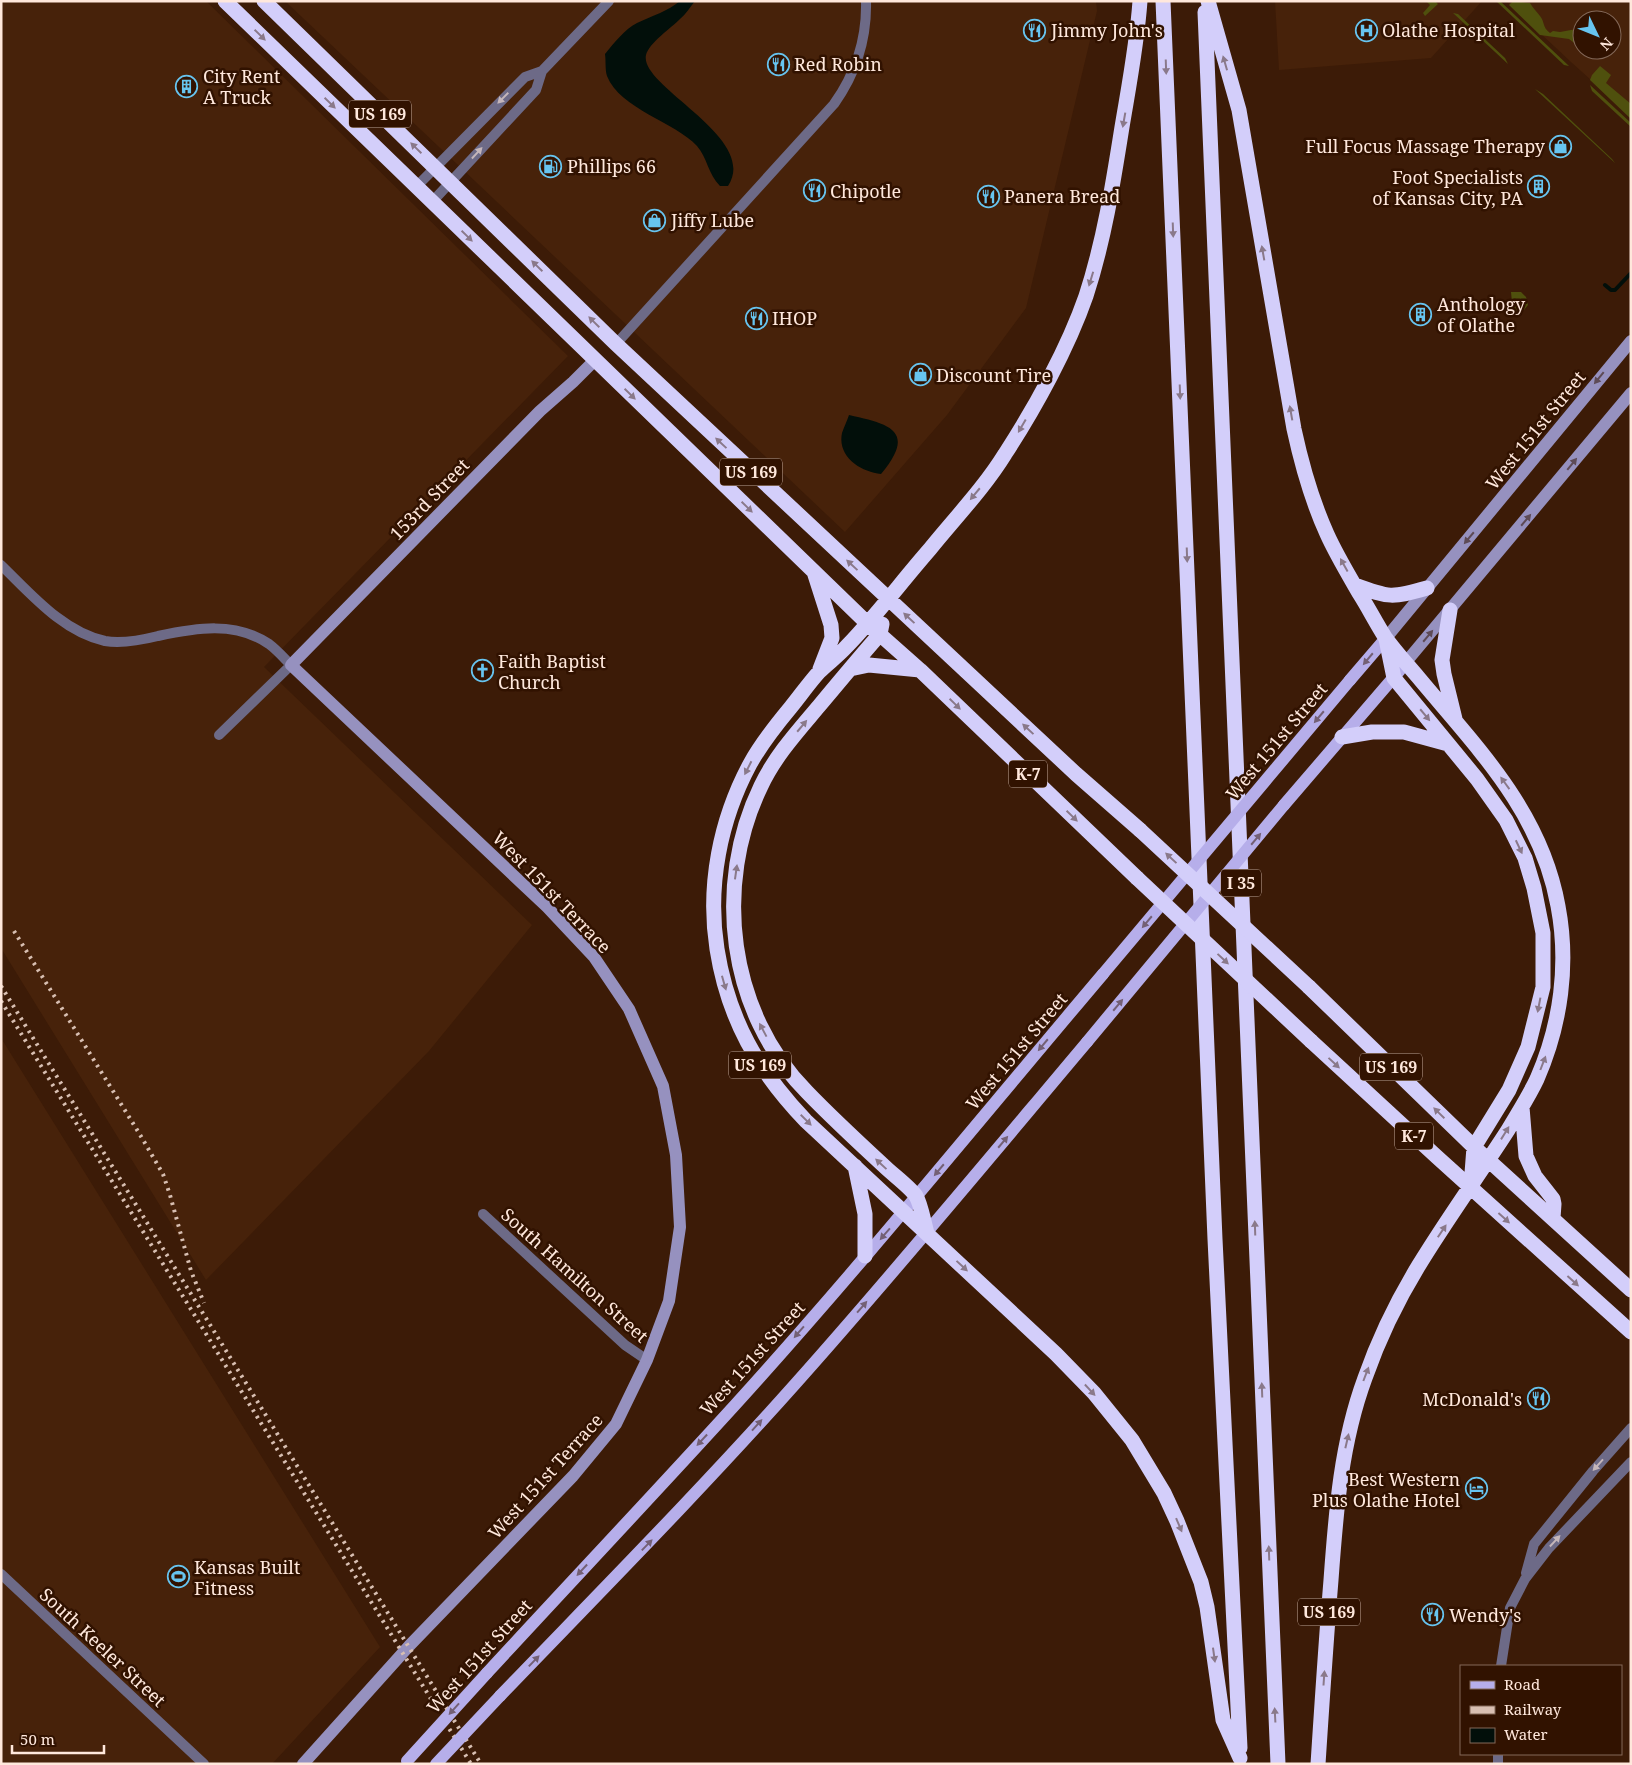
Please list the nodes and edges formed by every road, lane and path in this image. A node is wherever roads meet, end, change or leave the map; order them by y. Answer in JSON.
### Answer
{"nodes":[{"id":1,"x":225,"y":1,"type":"edge"},
{"id":2,"x":264,"y":1,"type":"edge"},
{"id":3,"x":609,"y":1,"type":"edge"},
{"id":4,"x":866,"y":1,"type":"edge"},
{"id":5,"x":1140,"y":1,"type":"edge"},
{"id":6,"x":1163,"y":1,"type":"edge"},
{"id":7,"x":1206,"y":1,"type":"edge"},
{"id":8,"x":542,"y":71,"type":"junction"},
{"id":9,"x":435,"y":167,"type":"junction"},
{"id":10,"x":451,"y":182,"type":"junction"},
{"id":11,"x":416,"y":187,"type":"junction"},
{"id":12,"x":432,"y":202,"type":"junction"},
{"id":13,"x":1631,"y":341,"type":"edge"},
{"id":14,"x":616,"y":344,"type":"junction"},
{"id":15,"x":595,"y":360,"type":"junction"},
{"id":16,"x":1631,"y":394,"type":"edge"},
{"id":17,"x":1,"y":565,"type":"edge"},
{"id":18,"x":814,"y":572,"type":"junction"},
{"id":19,"x":1355,"y":585,"type":"junction"},
{"id":20,"x":1427,"y":588,"type":"junction"},
{"id":21,"x":888,"y":598,"type":"junction"},
{"id":22,"x":1450,"y":610,"type":"junction"},
{"id":23,"x":867,"y":623,"type":"junction"},
{"id":24,"x":880,"y":634,"type":"junction"},
{"id":25,"x":1386,"y":638,"type":"junction"},
{"id":26,"x":1406,"y":662,"type":"junction"},
{"id":27,"x":291,"y":665,"type":"junction"},
{"id":28,"x":850,"y":669,"type":"junction"},
{"id":29,"x":920,"y":670,"type":"junction"},
{"id":30,"x":818,"y":673,"type":"junction"},
{"id":31,"x":1394,"y":678,"type":"junction"},
{"id":32,"x":1456,"y":723,"type":"junction"},
{"id":33,"x":219,"y":735,"type":"dead end"},
{"id":34,"x":1342,"y":737,"type":"junction"},
{"id":35,"x":1448,"y":744,"type":"junction"},
{"id":36,"x":1522,"y":1107,"type":"junction"},
{"id":37,"x":1474,"y":1147,"type":"junction"},
{"id":38,"x":1489,"y":1160,"type":"junction"},
{"id":39,"x":855,"y":1166,"type":"junction"},
{"id":40,"x":1471,"y":1188,"type":"junction"},
{"id":41,"x":917,"y":1197,"type":"junction"},
{"id":42,"x":904,"y":1211,"type":"junction"},
{"id":43,"x":483,"y":1214,"type":"dead end"},
{"id":44,"x":1553,"y":1218,"type":"junction"},
{"id":45,"x":926,"y":1233,"type":"junction"},
{"id":46,"x":865,"y":1256,"type":"junction"},
{"id":47,"x":1631,"y":1290,"type":"edge"},
{"id":48,"x":1631,"y":1332,"type":"edge"},
{"id":49,"x":647,"y":1360,"type":"junction"},
{"id":50,"x":1631,"y":1428,"type":"edge"},
{"id":51,"x":1631,"y":1462,"type":"edge"},
{"id":52,"x":1,"y":1574,"type":"edge"},
{"id":53,"x":1525,"y":1579,"type":"junction"},
{"id":54,"x":1502,"y":1665,"type":"edge"},
{"id":55,"x":1240,"y":1761,"type":"edge"},
{"id":56,"x":406,"y":1763,"type":"edge"},
{"id":57,"x":204,"y":1764,"type":"edge"},
{"id":58,"x":303,"y":1764,"type":"edge"},
{"id":59,"x":436,"y":1764,"type":"edge"},
{"id":60,"x":1278,"y":1764,"type":"edge"},
{"id":61,"x":1318,"y":1764,"type":"edge"}],
"edges":[{"from":1,"to":11,"type":"highway","number":"US 169","one_way":true},
{"from":9,"to":2,"type":"highway","number":"US 169","one_way":true},
{"from":3,"to":8,"type":"street"},
{"from":4,"to":14,"type":"street"},
{"from":5,"to":21,"type":"highway","one_way":true},
{"from":6,"to":55,"type":"highway","number":"I 35","one_way":true},
{"from":19,"to":7,"type":"highway","one_way":true},
{"from":60,"to":7,"type":"highway","number":"I 35","one_way":true},
{"from":8,"to":9,"type":"street","one_way":true},
{"from":10,"to":8,"type":"street","one_way":true},
{"from":9,"to":10,"type":"highway","number":"US 169"},
{"from":9,"to":11,"type":"street"},
{"from":10,"to":12,"type":"street"},
{"from":14,"to":10,"type":"highway","number":"US 169","one_way":true},
{"from":11,"to":12,"type":"highway","number":"US 169"},
{"from":12,"to":15,"type":"highway","number":"US 169","one_way":true},
{"from":13,"to":20,"type":"street","name":"West 151st Street","one_way":true},
{"from":21,"to":14,"type":"highway","number":"US 169","one_way":true},
{"from":15,"to":18,"type":"highway","number":"US 169","one_way":true},
{"from":15,"to":27,"type":"street","name":"153rd Street"},
{"from":22,"to":16,"type":"street","one_way":true},
{"from":17,"to":27,"type":"street"},
{"from":18,"to":23,"type":"highway","number":"K-7"},
{"from":18,"to":30,"type":"highway","number":"US 169"},
{"from":19,"to":20,"type":"highway"},
{"from":19,"to":25,"type":"highway"},
{"from":20,"to":25,"type":"street","name":"West 151st Street"},
{"from":21,"to":23,"type":"highway"},
{"from":21,"to":24,"type":"highway"},
{"from":37,"to":21,"type":"highway","number":"US 169","one_way":true,"bridge":true},
{"from":26,"to":22,"type":"street","one_way":true},
{"from":22,"to":32,"type":"highway"},
{"from":23,"to":24,"type":"highway","number":"K-7"},
{"from":23,"to":30,"type":"highway"},
{"from":24,"to":28,"type":"highway"},
{"from":24,"to":29,"type":"highway","number":"K-7"},
{"from":25,"to":26,"type":"highway"},
{"from":25,"to":31,"type":"highway"},
{"from":25,"to":41,"type":"main road","name":"West 151st Street","one_way":true,"bridge":true},
{"from":26,"to":31,"type":"main road"},
{"from":26,"to":32,"type":"highway"},
{"from":27,"to":33,"type":"street"},
{"from":27,"to":49,"type":"street","name":"West 151st Terrace"},
{"from":28,"to":29,"type":"highway"},
{"from":41,"to":28,"type":"highway","one_way":true},
{"from":29,"to":40,"type":"highway","number":"K-7","one_way":true,"bridge":true},
{"from":30,"to":39,"type":"highway","number":"US 169","one_way":true},
{"from":31,"to":34,"type":"main road"},
{"from":31,"to":35,"type":"highway","one_way":true},
{"from":36,"to":32,"type":"highway","one_way":true},
{"from":34,"to":35,"type":"highway"},
{"from":45,"to":34,"type":"main road","one_way":true,"bridge":true},
{"from":35,"to":37,"type":"highway","one_way":true},
{"from":38,"to":36,"type":"highway","one_way":true},
{"from":36,"to":44,"type":"highway"},
{"from":37,"to":38,"type":"highway","number":"US 169"},
{"from":37,"to":40,"type":"highway"},
{"from":38,"to":40,"type":"highway","number":"US 169"},
{"from":38,"to":44,"type":"highway"},
{"from":39,"to":42,"type":"highway","number":"US 169"},
{"from":39,"to":46,"type":"highway"},
{"from":40,"to":48,"type":"highway","number":"K-7","one_way":true},
{"from":61,"to":40,"type":"highway","number":"US 169","one_way":true},
{"from":41,"to":42,"type":"main road","name":"West 151st Street"},
{"from":41,"to":45,"type":"highway"},
{"from":42,"to":45,"type":"highway","number":"US 169"},
{"from":42,"to":46,"type":"main road","name":"West 151st Street","one_way":true},
{"from":43,"to":49,"type":"street","name":"South Hamilton Street"},
{"from":44,"to":47,"type":"highway"},
{"from":45,"to":55,"type":"highway","number":"US 169","one_way":true},
{"from":59,"to":45,"type":"main road","one_way":true,"bridge":true},
{"from":46,"to":56,"type":"main road","name":"West 151st Street","one_way":true,"bridge":true},
{"from":49,"to":58,"type":"street","name":"West 151st Terrace"},
{"from":50,"to":53,"type":"street","one_way":true},
{"from":53,"to":51,"type":"street","one_way":true},
{"from":52,"to":57,"type":"street","name":"South Keeler Street"},
{"from":53,"to":54,"type":"street"}]}
